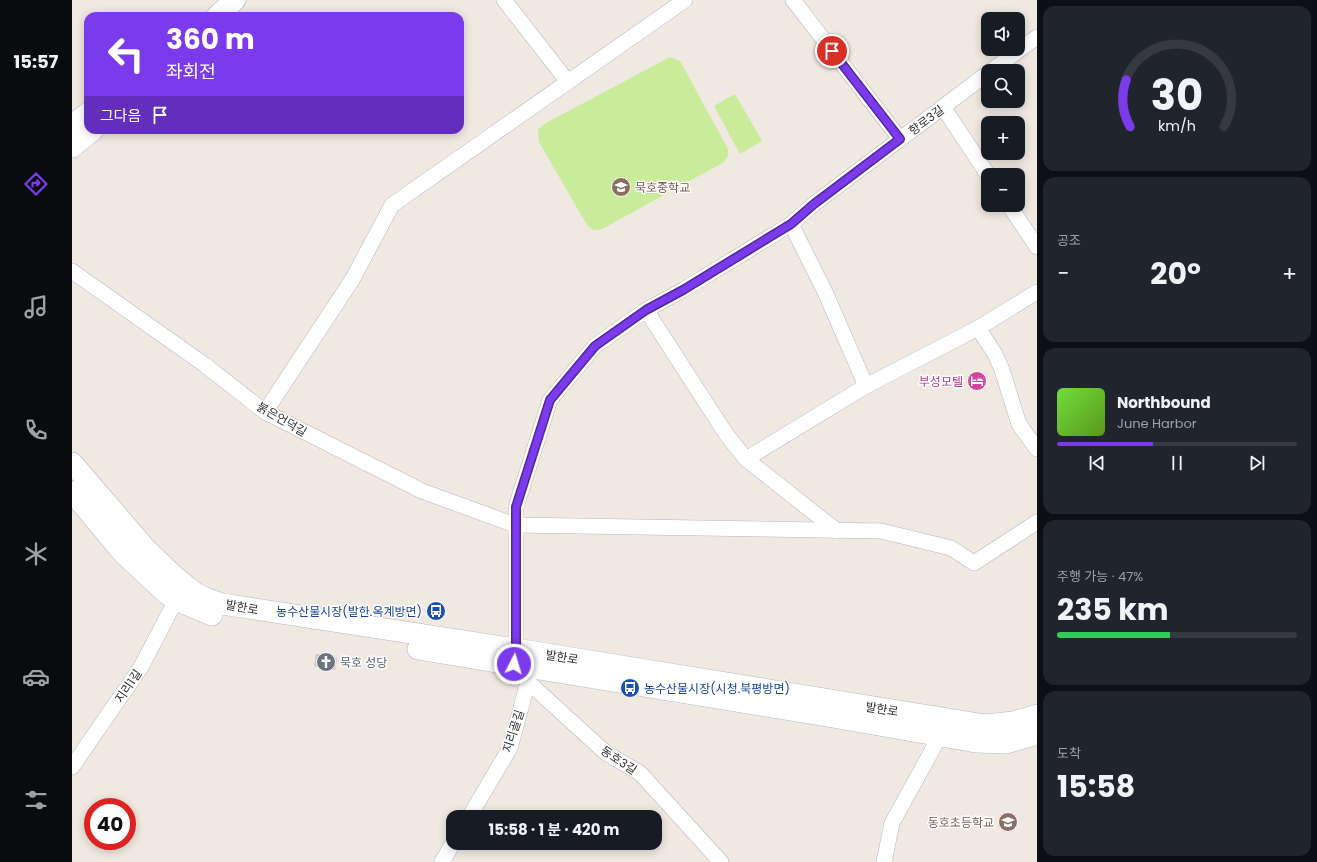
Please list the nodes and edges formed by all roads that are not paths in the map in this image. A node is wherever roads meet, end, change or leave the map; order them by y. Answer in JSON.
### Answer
{"nodes":[{"id":1,"x":235,"y":0,"type":"edge"},
{"id":2,"x":504,"y":0,"type":"edge"},
{"id":3,"x":685,"y":0,"type":"edge"},
{"id":4,"x":793,"y":0,"type":"edge"},
{"id":5,"x":222,"y":12,"type":"edge"},
{"id":6,"x":1037,"y":37,"type":"edge"},
{"id":7,"x":1000,"y":64,"type":"edge"},
{"id":8,"x":981,"y":78,"type":"edge"},
{"id":9,"x":568,"y":82,"type":"junction"},
{"id":10,"x":943,"y":107,"type":"junction"},
{"id":11,"x":84,"y":116,"type":"edge"},
{"id":12,"x":72,"y":125,"type":"edge"},
{"id":13,"x":88,"y":134,"type":"edge"},
{"id":14,"x":900,"y":139,"type":"junction"},
{"id":15,"x":72,"y":147,"type":"edge"},
{"id":16,"x":983,"y":168,"type":"edge"},
{"id":17,"x":1013,"y":212,"type":"edge"},
{"id":18,"x":791,"y":224,"type":"junction"},
{"id":19,"x":1037,"y":247,"type":"edge"},
{"id":20,"x":72,"y":271,"type":"edge"},
{"id":21,"x":1037,"y":292,"type":"edge"},
{"id":22,"x":646,"y":310,"type":"junction"},
{"id":23,"x":978,"y":328,"type":"junction"},
{"id":24,"x":866,"y":386,"type":"junction"},
{"id":25,"x":265,"y":412,"type":"junction"},
{"id":26,"x":1037,"y":449,"type":"edge"},
{"id":27,"x":746,"y":460,"type":"junction"},
{"id":28,"x":72,"y":463,"type":"edge"},
{"id":29,"x":72,"y":492,"type":"edge"},
{"id":30,"x":1037,"y":522,"type":"edge"},
{"id":31,"x":515,"y":525,"type":"junction"},
{"id":32,"x":837,"y":531,"type":"junction"},
{"id":33,"x":180,"y":592,"type":"junction"},
{"id":34,"x":515,"y":657,"type":"junction"},
{"id":35,"x":528,"y":682,"type":"junction"},
{"id":36,"x":1037,"y":715,"type":"edge"},
{"id":37,"x":944,"y":728,"type":"junction"},
{"id":38,"x":1037,"y":734,"type":"edge"},
{"id":39,"x":72,"y":767,"type":"edge"},
{"id":40,"x":473,"y":810,"type":"edge"},
{"id":41,"x":449,"y":850,"type":"edge"},
{"id":42,"x":442,"y":862,"type":"edge"},
{"id":43,"x":721,"y":862,"type":"edge"},
{"id":44,"x":884,"y":862,"type":"edge"}],
"edges":[{"from":1,"to":5,"type":"street"},
{"from":2,"to":9,"type":"street"},
{"from":3,"to":9,"type":"street"},
{"from":4,"to":14,"type":"street"},
{"from":6,"to":7,"type":"street"},
{"from":8,"to":10,"type":"street","name":"향로3길"},
{"from":9,"to":25,"type":"street"},
{"from":10,"to":14,"type":"street","name":"향로3길"},
{"from":10,"to":16,"type":"street"},
{"from":11,"to":12,"type":"street"},
{"from":13,"to":15,"type":"street"},
{"from":14,"to":18,"type":"street","name":"향로3길"},
{"from":17,"to":19,"type":"street"},
{"from":18,"to":22,"type":"street","name":"향로3길"},
{"from":18,"to":24,"type":"street"},
{"from":20,"to":25,"type":"street","name":"붉은언덕길"},
{"from":21,"to":23,"type":"street"},
{"from":22,"to":27,"type":"street"},
{"from":22,"to":31,"type":"street","name":"향로3길"},
{"from":23,"to":24,"type":"street"},
{"from":23,"to":26,"type":"street"},
{"from":24,"to":27,"type":"street"},
{"from":25,"to":31,"type":"street","name":"붉은언덕길"},
{"from":27,"to":32,"type":"street"},
{"from":28,"to":33,"type":"street","name":"발한로"},
{"from":29,"to":33,"type":"street","name":"발한로"},
{"from":30,"to":32,"type":"street","name":"붉은언덕길"},
{"from":31,"to":32,"type":"street","name":"붉은언덕길"},
{"from":31,"to":34,"type":"street","name":"향로3길"},
{"from":33,"to":34,"type":"street","name":"발한로"},
{"from":33,"to":39,"type":"street","name":"지리1길"},
{"from":34,"to":35,"type":"street"},
{"from":34,"to":37,"type":"street","name":"발한로"},
{"from":35,"to":40,"type":"street","name":"지리골길"},
{"from":35,"to":43,"type":"street","name":"동호3길"},
{"from":36,"to":37,"type":"street","name":"발한로"},
{"from":37,"to":38,"type":"street","name":"발한로"},
{"from":37,"to":44,"type":"street"},
{"from":41,"to":42,"type":"street"}]}
